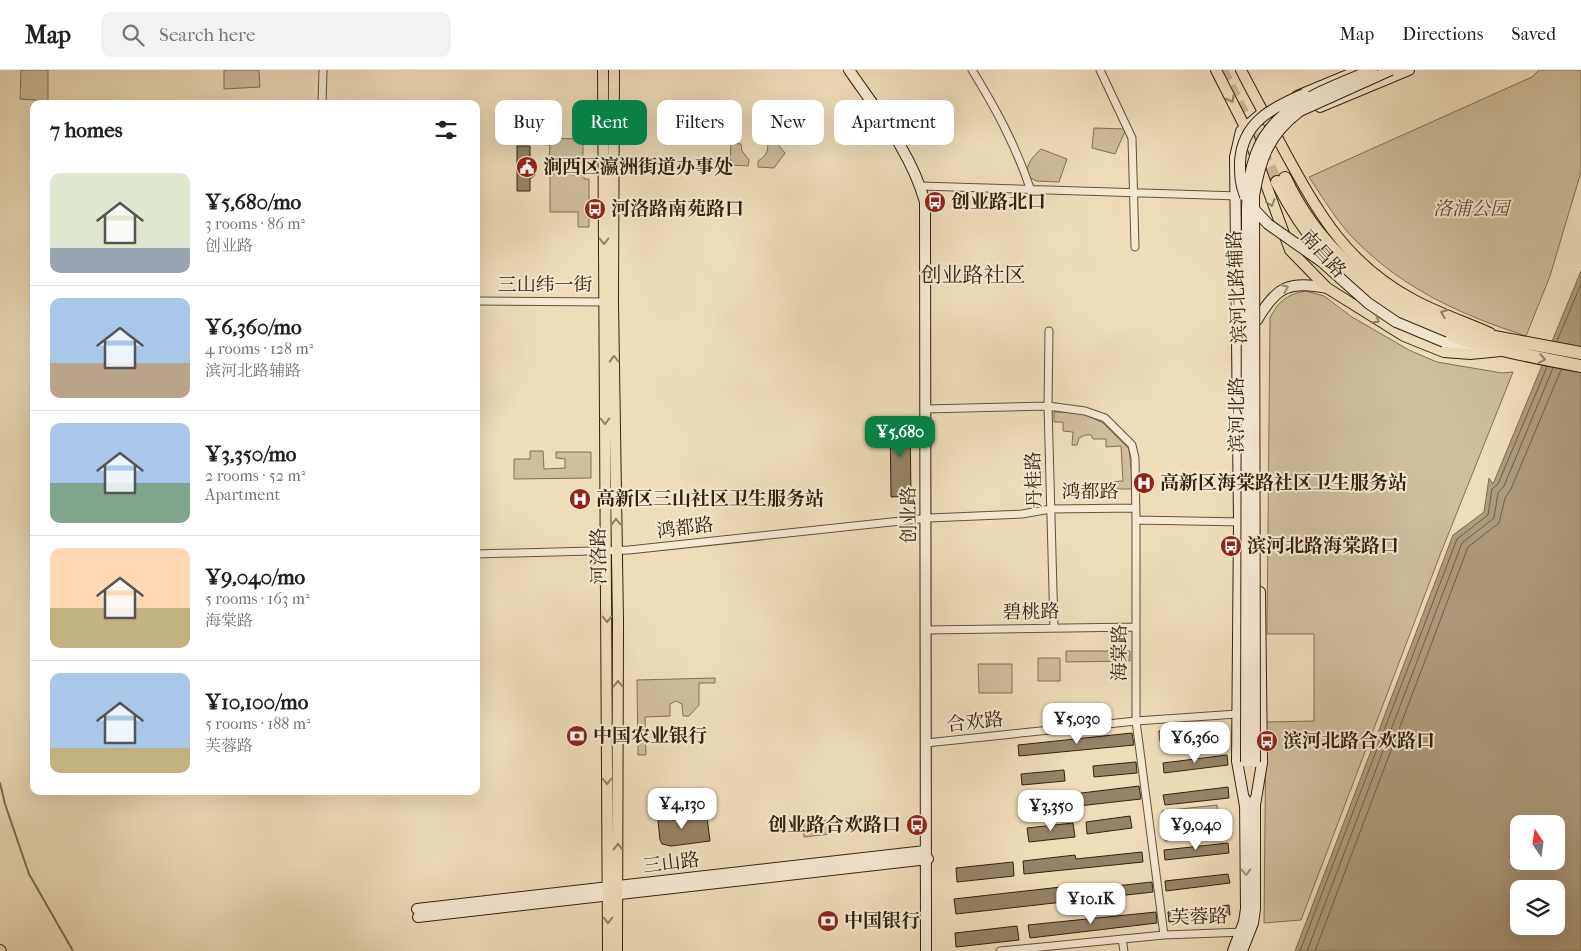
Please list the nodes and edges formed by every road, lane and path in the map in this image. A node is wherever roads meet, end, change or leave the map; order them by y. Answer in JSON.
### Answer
{"nodes":[{"id":1,"x":323,"y":70,"type":"edge"},
{"id":2,"x":603,"y":70,"type":"edge"},
{"id":3,"x":614,"y":70,"type":"edge"},
{"id":4,"x":849,"y":70,"type":"edge"},
{"id":5,"x":854,"y":70,"type":"edge"},
{"id":6,"x":972,"y":70,"type":"edge"},
{"id":7,"x":1100,"y":70,"type":"edge"},
{"id":8,"x":1216,"y":70,"type":"edge"},
{"id":9,"x":1241,"y":70,"type":"edge"},
{"id":10,"x":1361,"y":70,"type":"edge"},
{"id":11,"x":1372,"y":70,"type":"edge"},
{"id":12,"x":1391,"y":70,"type":"edge"},
{"id":13,"x":1409,"y":70,"type":"edge"},
{"id":14,"x":322,"y":100,"type":"edge"},
{"id":15,"x":1263,"y":112,"type":"junction"},
{"id":16,"x":1245,"y":127,"type":"junction"},
{"id":17,"x":1273,"y":131,"type":"junction"},
{"id":18,"x":1256,"y":156,"type":"junction"},
{"id":19,"x":1281,"y":180,"type":"tunnel mouth"},
{"id":20,"x":922,"y":186,"type":"junction"},
{"id":21,"x":1030,"y":188,"type":"junction"},
{"id":22,"x":1134,"y":191,"type":"junction"},
{"id":23,"x":1236,"y":195,"type":"junction"},
{"id":24,"x":1250,"y":196,"type":"junction"},
{"id":25,"x":1135,"y":247,"type":"dead end"},
{"id":26,"x":1326,"y":288,"type":"junction"},
{"id":27,"x":480,"y":301,"type":"edge"},
{"id":28,"x":609,"y":302,"type":"junction"},
{"id":29,"x":1257,"y":320,"type":"junction"},
{"id":30,"x":1049,"y":331,"type":"dead end"},
{"id":31,"x":1504,"y":345,"type":"junction"},
{"id":32,"x":1581,"y":353,"type":"edge"},
{"id":33,"x":1581,"y":366,"type":"edge"},
{"id":34,"x":1048,"y":406,"type":"junction"},
{"id":35,"x":928,"y":408,"type":"junction"},
{"id":36,"x":1051,"y":508,"type":"junction"},
{"id":37,"x":1136,"y":508,"type":"junction"},
{"id":38,"x":928,"y":518,"type":"junction"},
{"id":39,"x":1136,"y":520,"type":"junction"},
{"id":40,"x":1239,"y":522,"type":"junction"},
{"id":41,"x":1258,"y":523,"type":"junction"},
{"id":42,"x":612,"y":551,"type":"junction"},
{"id":43,"x":480,"y":554,"type":"edge"},
{"id":44,"x":1136,"y":627,"type":"junction"},
{"id":45,"x":1054,"y":628,"type":"junction"},
{"id":46,"x":928,"y":630,"type":"junction"},
{"id":47,"x":1237,"y":714,"type":"junction"},
{"id":48,"x":1136,"y":721,"type":"junction"},
{"id":49,"x":927,"y":743,"type":"junction"},
{"id":50,"x":1250,"y":762,"type":"junction"},
{"id":51,"x":1250,"y":806,"type":"junction"},
{"id":52,"x":927,"y":855,"type":"junction"},
{"id":53,"x":613,"y":892,"type":"junction"},
{"id":54,"x":418,"y":913,"type":"dead end"},
{"id":55,"x":1245,"y":932,"type":"junction"},
{"id":56,"x":1164,"y":935,"type":"junction"},
{"id":57,"x":1122,"y":939,"type":"junction"},
{"id":58,"x":608,"y":951,"type":"edge"},
{"id":59,"x":618,"y":951,"type":"edge"},
{"id":60,"x":928,"y":951,"type":"edge"},
{"id":61,"x":1000,"y":951,"type":"edge"},
{"id":62,"x":1124,"y":951,"type":"edge"},
{"id":63,"x":1233,"y":951,"type":"edge"},
{"id":64,"x":1242,"y":951,"type":"edge"}],
"edges":[{"from":1,"to":14,"type":"street"},
{"from":2,"to":28,"type":"main road","name":"河洛路","one_way":true},
{"from":3,"to":28,"type":"main road","name":"河洛路"},
{"from":4,"to":20,"type":"main road","name":"创业路"},
{"from":5,"to":20,"type":"main road","name":"创业路"},
{"from":6,"to":21,"type":"street"},
{"from":7,"to":22,"type":"street"},
{"from":8,"to":16,"type":"main road","name":"南昌路","one_way":true},
{"from":9,"to":15,"type":"main road","name":"南昌路"},
{"from":10,"to":15,"type":"main road","name":"滨河北路辅路"},
{"from":10,"to":31,"type":"main road","bridge":true},
{"from":11,"to":50,"type":"main road","name":"滨河北路","bridge":true},
{"from":12,"to":50,"type":"main road","name":"滨河北路","bridge":true},
{"from":13,"to":17,"type":"main road","name":"滨河北路辅路"},
{"from":15,"to":16,"type":"main road","name":"滨河北路辅路"},
{"from":15,"to":17,"type":"main road","name":"南昌路"},
{"from":16,"to":18,"type":"main road","name":"南昌路"},
{"from":16,"to":23,"type":"main road","name":"滨河北路辅路"},
{"from":17,"to":18,"type":"main road","name":"滨河北路辅路"},
{"from":31,"to":17,"type":"main road","name":"南昌路","one_way":true},
{"from":18,"to":24,"type":"main road","name":"滨河北路辅路"},
{"from":18,"to":26,"type":"main road","name":"南昌路","one_way":true},
{"from":19,"to":31,"type":"highway"},
{"from":20,"to":21,"type":"street"},
{"from":20,"to":35,"type":"main road","name":"创业路"},
{"from":21,"to":22,"type":"street"},
{"from":22,"to":23,"type":"street"},
{"from":22,"to":25,"type":"street"},
{"from":23,"to":24,"type":"street"},
{"from":23,"to":40,"type":"main road","name":"滨河北路辅路"},
{"from":24,"to":29,"type":"main road","name":"滨河北路辅路"},
{"from":29,"to":26,"type":"main road","one_way":true},
{"from":26,"to":31,"type":"main road","name":"南昌路","one_way":true},
{"from":27,"to":28,"type":"street","name":"三山纬一街"},
{"from":28,"to":42,"type":"main road","name":"河洛路"},
{"from":29,"to":41,"type":"main road","name":"滨河北路辅路"},
{"from":30,"to":34,"type":"street","name":"丹桂路"},
{"from":31,"to":32,"type":"highway"},
{"from":31,"to":33,"type":"highway","one_way":true},
{"from":34,"to":35,"type":"street","name":"海棠路"},
{"from":34,"to":36,"type":"street","name":"丹桂路"},
{"from":34,"to":37,"type":"street","name":"海棠路"},
{"from":35,"to":38,"type":"main road","name":"创业路"},
{"from":36,"to":37,"type":"street","name":"鸿都路"},
{"from":36,"to":38,"type":"street","name":"鸿都路"},
{"from":36,"to":45,"type":"street","name":"丹桂路"},
{"from":37,"to":39,"type":"street","name":"海棠路"},
{"from":38,"to":42,"type":"street","name":"鸿都路"},
{"from":38,"to":46,"type":"main road","name":"创业路"},
{"from":39,"to":40,"type":"street"},
{"from":39,"to":44,"type":"street","name":"海棠路"},
{"from":40,"to":41,"type":"street"},
{"from":40,"to":47,"type":"main road","name":"滨河北路辅路"},
{"from":41,"to":51,"type":"main road","name":"滨河北路辅路"},
{"from":42,"to":43,"type":"street","name":"鸿都路"},
{"from":42,"to":53,"type":"main road","name":"河洛路"},
{"from":44,"to":45,"type":"street","name":"碧桃路"},
{"from":44,"to":48,"type":"street","name":"海棠路"},
{"from":45,"to":46,"type":"street","name":"碧桃路"},
{"from":46,"to":49,"type":"main road","name":"创业路"},
{"from":47,"to":48,"type":"street","name":"合欢路"},
{"from":47,"to":51,"type":"main road","name":"滨河北路辅路"},
{"from":48,"to":49,"type":"street","name":"合欢路"},
{"from":48,"to":56,"type":"street","name":"海棠路"},
{"from":49,"to":52,"type":"main road","name":"创业路"},
{"from":50,"to":51,"type":"main road","name":"滨河北路"},
{"from":51,"to":55,"type":"main road","name":"滨河北路"},
{"from":52,"to":53,"type":"main road","name":"三山路"},
{"from":52,"to":60,"type":"main road","name":"创业路"},
{"from":53,"to":54,"type":"main road","name":"三山路"},
{"from":53,"to":58,"type":"main road","name":"河洛路","one_way":true},
{"from":53,"to":59,"type":"main road","name":"河洛路"},
{"from":55,"to":56,"type":"street","name":"芙蓉路"},
{"from":55,"to":63,"type":"main road","name":"滨河北路"},
{"from":55,"to":64,"type":"main road","name":"滨河北路"},
{"from":56,"to":57,"type":"street","name":"芙蓉路"},
{"from":57,"to":61,"type":"street","name":"芙蓉路"},
{"from":57,"to":62,"type":"street"}]}
